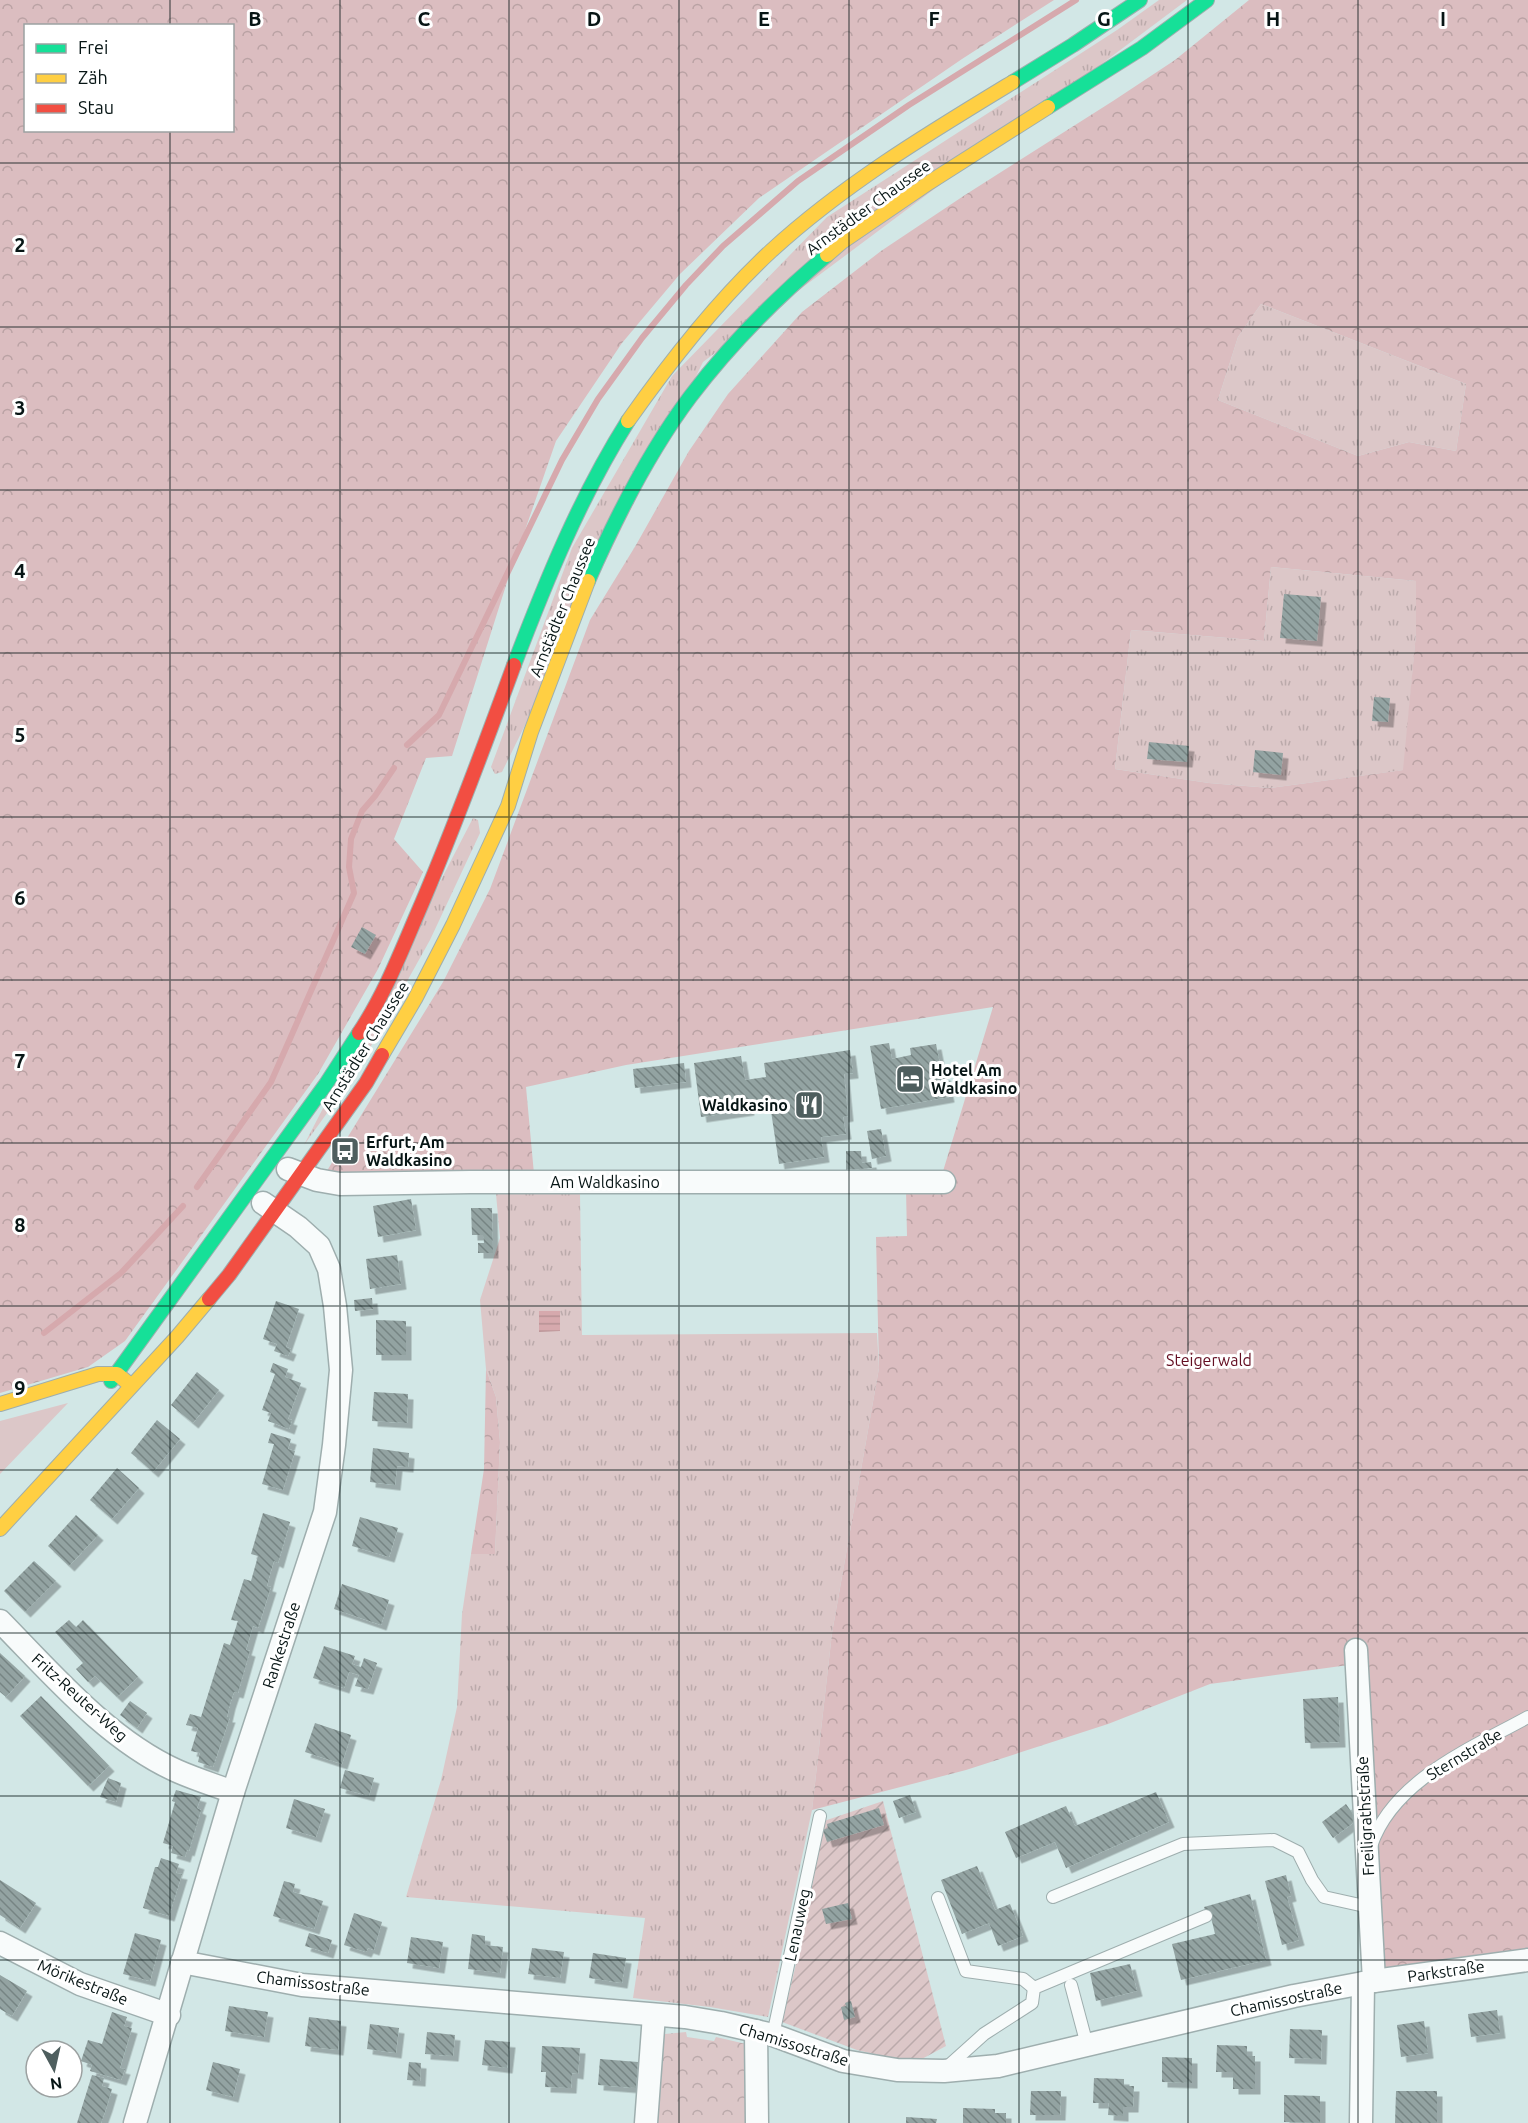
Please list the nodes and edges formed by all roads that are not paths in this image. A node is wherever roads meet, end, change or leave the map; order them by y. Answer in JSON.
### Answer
{"nodes":[{"id":1,"x":1140,"y":0,"type":"edge"},
{"id":2,"x":1207,"y":0,"type":"edge"},
{"id":3,"x":270,"y":1160,"type":"junction"},
{"id":4,"x":301,"y":1175,"type":"junction"},
{"id":5,"x":944,"y":1182,"type":"dead end"},
{"id":6,"x":247,"y":1191,"type":"junction"},
{"id":7,"x":274,"y":1211,"type":"junction"},
{"id":8,"x":117,"y":1374,"type":"junction"},
{"id":9,"x":132,"y":1387,"type":"junction"},
{"id":10,"x":102,"y":1390,"type":"dead end"},
{"id":11,"x":0,"y":1404,"type":"edge"},
{"id":12,"x":0,"y":1529,"type":"edge"},
{"id":13,"x":0,"y":1621,"type":"edge"},
{"id":14,"x":1356,"y":1650,"type":"dead end"},
{"id":15,"x":1528,"y":1717,"type":"edge"},
{"id":16,"x":233,"y":1792,"type":"junction"},
{"id":17,"x":820,"y":1816,"type":"dead end"},
{"id":18,"x":1367,"y":1858,"type":"junction"},
{"id":19,"x":1053,"y":1897,"type":"dead end"},
{"id":20,"x":939,"y":1898,"type":"dead end"},
{"id":21,"x":1369,"y":1907,"type":"junction"},
{"id":22,"x":1206,"y":1916,"type":"dead end"},
{"id":23,"x":0,"y":1943,"type":"edge"},
{"id":24,"x":1528,"y":1960,"type":"edge"},
{"id":25,"x":182,"y":1962,"type":"junction"},
{"id":26,"x":1368,"y":1982,"type":"junction"},
{"id":27,"x":1071,"y":1985,"type":"dead end"},
{"id":28,"x":1034,"y":1988,"type":"junction"},
{"id":29,"x":169,"y":2015,"type":"junction"},
{"id":30,"x":654,"y":2015,"type":"junction"},
{"id":31,"x":765,"y":2033,"type":"junction"},
{"id":32,"x":1087,"y":2045,"type":"junction"},
{"id":33,"x":944,"y":2071,"type":"junction"},
{"id":34,"x":135,"y":2123,"type":"edge"},
{"id":35,"x":646,"y":2123,"type":"edge"},
{"id":36,"x":757,"y":2123,"type":"edge"},
{"id":37,"x":1361,"y":2123,"type":"edge"}],
"edges":[{"from":1,"to":3,"type":"main road","name":"Arnstädter Chaussee"},
{"from":2,"to":4,"type":"main road","name":"Arnstädter Chaussee"},
{"from":3,"to":4,"type":"street","name":"Am Waldkasino"},
{"from":3,"to":6,"type":"main road","name":"Arnstädter Chaussee"},
{"from":4,"to":5,"type":"street","name":"Am Waldkasino"},
{"from":4,"to":7,"type":"main road","name":"Arnstädter Chaussee"},
{"from":6,"to":7,"type":"street","name":"Rankestraße"},
{"from":6,"to":8,"type":"main road","name":"Arnstädter Chaussee"},
{"from":7,"to":9,"type":"main road","name":"Arnstädter Chaussee"},
{"from":7,"to":16,"type":"street","name":"Rankestraße"},
{"from":8,"to":9,"type":"main road"},
{"from":8,"to":10,"type":"main road","name":"Arnstädter Chaussee"},
{"from":8,"to":11,"type":"main road"},
{"from":9,"to":12,"type":"main road","name":"Arnstädter Chaussee"},
{"from":13,"to":16,"type":"street","name":"Fritz-Reuter-Weg"},
{"from":14,"to":18,"type":"street","name":"Freiligrathstraße"},
{"from":15,"to":18,"type":"lane","name":"Sternstraße"},
{"from":16,"to":25,"type":"street","name":"Rankestraße"},
{"from":17,"to":31,"type":"lane","name":"Lenauweg"},
{"from":18,"to":21,"type":"street","name":"Freiligrathstraße"},
{"from":19,"to":21,"type":"lane"},
{"from":20,"to":28,"type":"lane"},
{"from":21,"to":26,"type":"street","name":"Freiligrathstraße"},
{"from":22,"to":28,"type":"lane"},
{"from":23,"to":29,"type":"street","name":"Mörikestraße"},
{"from":24,"to":26,"type":"street","name":"Parkstraße"},
{"from":25,"to":29,"type":"street","name":"Rankestraße"},
{"from":25,"to":30,"type":"street","name":"Chamissostraße"},
{"from":26,"to":32,"type":"street","name":"Chamissostraße"},
{"from":26,"to":37,"type":"street","name":"Freiligrathstraße"},
{"from":27,"to":32,"type":"lane"},
{"from":28,"to":33,"type":"lane"},
{"from":29,"to":34,"type":"street","name":"Rankestraße"},
{"from":30,"to":31,"type":"street","name":"Chamissostraße"},
{"from":30,"to":35,"type":"street"},
{"from":31,"to":33,"type":"street","name":"Chamissostraße"},
{"from":31,"to":36,"type":"street"},
{"from":32,"to":33,"type":"street","name":"Chamissostraße"}]}
